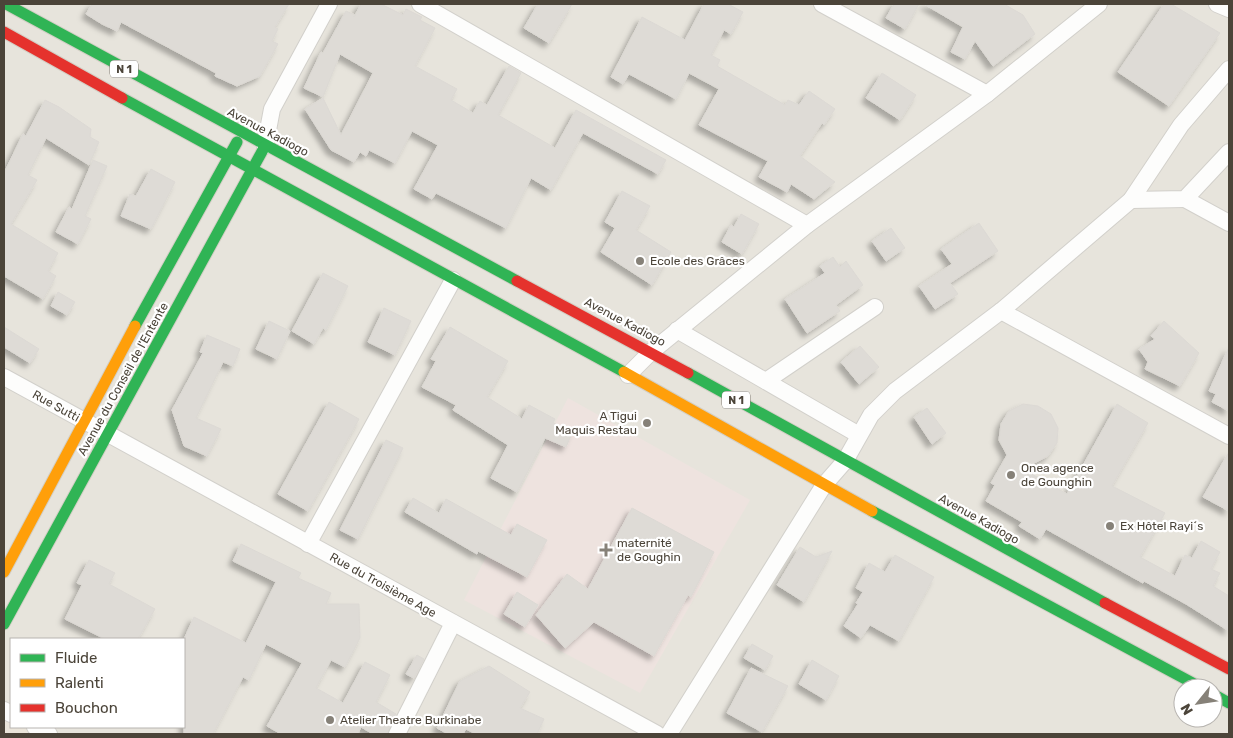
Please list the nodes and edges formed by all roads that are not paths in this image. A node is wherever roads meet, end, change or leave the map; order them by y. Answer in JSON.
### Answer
{"nodes":[{"id":1,"x":6,"y":4,"type":"edge"},
{"id":2,"x":329,"y":4,"type":"edge"},
{"id":3,"x":420,"y":4,"type":"edge"},
{"id":4,"x":822,"y":4,"type":"edge"},
{"id":5,"x":1100,"y":4,"type":"edge"},
{"id":6,"x":1217,"y":4,"type":"edge"},
{"id":7,"x":1229,"y":9,"type":"edge"},
{"id":8,"x":4,"y":32,"type":"edge"},
{"id":9,"x":1229,"y":69,"type":"edge"},
{"id":10,"x":987,"y":94,"type":"junction"},
{"id":11,"x":272,"y":109,"type":"junction"},
{"id":12,"x":242,"y":134,"type":"junction"},
{"id":13,"x":265,"y":146,"type":"junction"},
{"id":14,"x":1229,"y":152,"type":"edge"},
{"id":15,"x":228,"y":158,"type":"junction"},
{"id":16,"x":252,"y":171,"type":"junction"},
{"id":17,"x":1185,"y":199,"type":"junction"},
{"id":18,"x":1131,"y":200,"type":"junction"},
{"id":19,"x":1229,"y":223,"type":"edge"},
{"id":20,"x":807,"y":225,"type":"junction"},
{"id":21,"x":453,"y":280,"type":"junction"},
{"id":22,"x":875,"y":307,"type":"dead end"},
{"id":23,"x":1001,"y":311,"type":"junction"},
{"id":24,"x":677,"y":330,"type":"junction"},
{"id":25,"x":651,"y":352,"type":"junction"},
{"id":26,"x":628,"y":375,"type":"junction"},
{"id":27,"x":4,"y":377,"type":"edge"},
{"id":28,"x":766,"y":381,"type":"junction"},
{"id":29,"x":83,"y":421,"type":"junction"},
{"id":30,"x":108,"y":435,"type":"junction"},
{"id":31,"x":859,"y":435,"type":"junction"},
{"id":32,"x":1229,"y":436,"type":"edge"},
{"id":33,"x":845,"y":461,"type":"junction"},
{"id":34,"x":824,"y":485,"type":"junction"},
{"id":35,"x":308,"y":544,"type":"junction"},
{"id":36,"x":4,"y":572,"type":"edge"},
{"id":37,"x":453,"y":623,"type":"junction"},
{"id":38,"x":4,"y":624,"type":"edge"},
{"id":39,"x":1229,"y":669,"type":"edge"},
{"id":40,"x":1183,"y":678,"type":"edge"},
{"id":41,"x":37,"y":728,"type":"edge"},
{"id":42,"x":49,"y":734,"type":"edge"},
{"id":43,"x":397,"y":734,"type":"edge"},
{"id":44,"x":657,"y":734,"type":"edge"},
{"id":45,"x":669,"y":734,"type":"edge"}],
"edges":[{"from":1,"to":12,"type":"main road","name":"Avenue Kadiogo","number":"N 1"},
{"from":2,"to":11,"type":"street"},
{"from":3,"to":20,"type":"street"},
{"from":4,"to":10,"type":"street"},
{"from":5,"to":10,"type":"street"},
{"from":6,"to":7,"type":"street"},
{"from":8,"to":15,"type":"main road","number":"N 1"},
{"from":9,"to":18,"type":"street"},
{"from":10,"to":20,"type":"street"},
{"from":11,"to":12,"type":"street"},
{"from":11,"to":13,"type":"street"},
{"from":12,"to":13,"type":"main road","name":"Avenue Kadiogo","number":"N 1"},
{"from":12,"to":15,"type":"main road","name":"Avenue du Conseil de l'Entente"},
{"from":13,"to":16,"type":"main road","name":"Avenue du Conseil de l'Entente"},
{"from":13,"to":25,"type":"main road","name":"Avenue Kadiogo","number":"N 1"},
{"from":14,"to":17,"type":"street"},
{"from":15,"to":16,"type":"main road","number":"N 1"},
{"from":15,"to":29,"type":"main road","name":"Avenue du Conseil de l'Entente"},
{"from":16,"to":21,"type":"main road","number":"N 1"},
{"from":16,"to":30,"type":"main road","name":"Avenue du Conseil de l'Entente"},
{"from":17,"to":18,"type":"street"},
{"from":17,"to":19,"type":"street"},
{"from":18,"to":23,"type":"street"},
{"from":20,"to":24,"type":"street"},
{"from":21,"to":26,"type":"main road","number":"N 1"},
{"from":21,"to":35,"type":"street"},
{"from":22,"to":28,"type":"street"},
{"from":23,"to":31,"type":"street"},
{"from":23,"to":32,"type":"street"},
{"from":24,"to":25,"type":"street"},
{"from":24,"to":28,"type":"street"},
{"from":25,"to":26,"type":"street"},
{"from":25,"to":33,"type":"main road","name":"Avenue Kadiogo","number":"N 1"},
{"from":26,"to":34,"type":"main road","number":"N 1"},
{"from":27,"to":29,"type":"street","name":"Rue Sutti"},
{"from":28,"to":31,"type":"street"},
{"from":29,"to":30,"type":"street","name":"Rue Sutti"},
{"from":29,"to":36,"type":"main road","name":"Avenue du Conseil de l'Entente"},
{"from":30,"to":35,"type":"street","name":"Rue du Troisième Age"},
{"from":30,"to":38,"type":"main road","name":"Avenue du Conseil de l'Entente"},
{"from":31,"to":33,"type":"street"},
{"from":33,"to":34,"type":"street"},
{"from":33,"to":39,"type":"main road","name":"Avenue Kadiogo","number":"N 1"},
{"from":34,"to":40,"type":"main road","number":"N 1"},
{"from":34,"to":45,"type":"street"},
{"from":35,"to":37,"type":"street","name":"Rue du Troisième Age"},
{"from":37,"to":43,"type":"street"},
{"from":37,"to":44,"type":"street","name":"Rue du Troisième Age"},
{"from":41,"to":42,"type":"street"}]}
